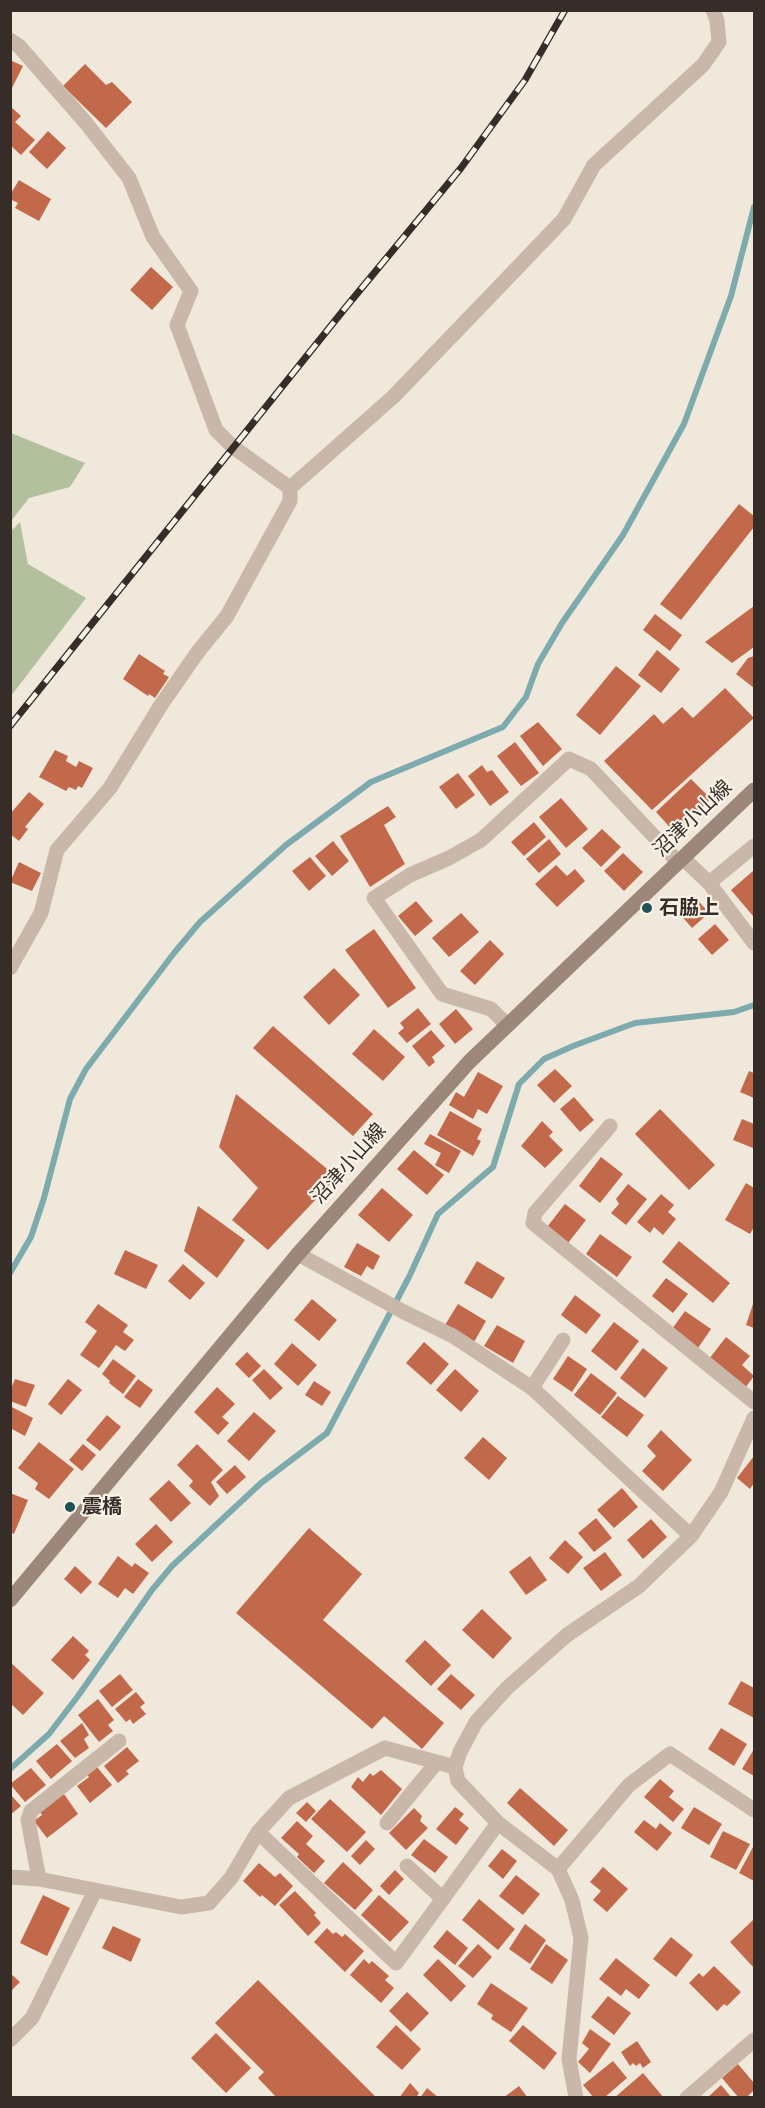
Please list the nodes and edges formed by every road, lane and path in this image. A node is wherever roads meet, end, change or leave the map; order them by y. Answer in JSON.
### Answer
{"nodes":[{"id":1,"x":713,"y":10,"type":"edge"},
{"id":2,"x":10,"y":40,"type":"edge"},
{"id":3,"x":290,"y":488,"type":"junction"},
{"id":4,"x":754,"y":789,"type":"edge"},
{"id":5,"x":754,"y":846,"type":"edge"},
{"id":6,"x":680,"y":860,"type":"junction"},
{"id":7,"x":709,"y":883,"type":"junction"},
{"id":8,"x":754,"y":943,"type":"edge"},
{"id":9,"x":10,"y":968,"type":"edge"},
{"id":10,"x":507,"y":1025,"type":"junction"},
{"id":11,"x":610,"y":1126,"type":"dead end"},
{"id":12,"x":298,"y":1254,"type":"junction"},
{"id":13,"x":563,"y":1340,"type":"dead end"},
{"id":14,"x":532,"y":1388,"type":"junction"},
{"id":15,"x":754,"y":1402,"type":"edge"},
{"id":16,"x":754,"y":1418,"type":"edge"},
{"id":17,"x":691,"y":1536,"type":"junction"},
{"id":18,"x":10,"y":1600,"type":"edge"},
{"id":19,"x":119,"y":1741,"type":"dead end"},
{"id":20,"x":437,"y":1762,"type":"junction"},
{"id":21,"x":455,"y":1767,"type":"junction"},
{"id":22,"x":754,"y":1810,"type":"edge"},
{"id":23,"x":387,"y":1823,"type":"dead end"},
{"id":24,"x":498,"y":1823,"type":"junction"},
{"id":25,"x":258,"y":1832,"type":"junction"},
{"id":26,"x":407,"y":1866,"type":"dead end"},
{"id":27,"x":558,"y":1869,"type":"junction"},
{"id":28,"x":10,"y":1877,"type":"edge"},
{"id":29,"x":39,"y":1879,"type":"junction"},
{"id":30,"x":95,"y":1891,"type":"junction"},
{"id":31,"x":443,"y":1899,"type":"junction"},
{"id":32,"x":10,"y":2040,"type":"edge"},
{"id":33,"x":754,"y":2040,"type":"edge"},
{"id":34,"x":576,"y":2097,"type":"edge"},
{"id":35,"x":687,"y":2097,"type":"edge"}],
"edges":[{"from":1,"to":3,"type":"street"},
{"from":2,"to":3,"type":"street"},
{"from":3,"to":9,"type":"street"},
{"from":4,"to":6,"type":"main road","name":"沼津小山線"},
{"from":5,"to":7,"type":"street"},
{"from":6,"to":7,"type":"street"},
{"from":6,"to":10,"type":"main road","name":"沼津小山線"},
{"from":6,"to":10,"type":"street"},
{"from":7,"to":8,"type":"street"},
{"from":10,"to":12,"type":"main road","name":"沼津小山線"},
{"from":11,"to":15,"type":"street"},
{"from":12,"to":14,"type":"street"},
{"from":12,"to":18,"type":"main road","name":"沼津小山線"},
{"from":13,"to":14,"type":"street"},
{"from":14,"to":17,"type":"street"},
{"from":16,"to":17,"type":"street"},
{"from":17,"to":21,"type":"street"},
{"from":19,"to":29,"type":"street"},
{"from":20,"to":21,"type":"street"},
{"from":20,"to":23,"type":"street"},
{"from":20,"to":25,"type":"street"},
{"from":21,"to":24,"type":"street"},
{"from":22,"to":27,"type":"street"},
{"from":24,"to":27,"type":"street"},
{"from":24,"to":31,"type":"street"},
{"from":25,"to":30,"type":"street"},
{"from":25,"to":31,"type":"street"},
{"from":26,"to":31,"type":"street"},
{"from":27,"to":34,"type":"street"},
{"from":28,"to":29,"type":"street"},
{"from":29,"to":30,"type":"street"},
{"from":30,"to":32,"type":"street"},
{"from":33,"to":35,"type":"street"}]}
